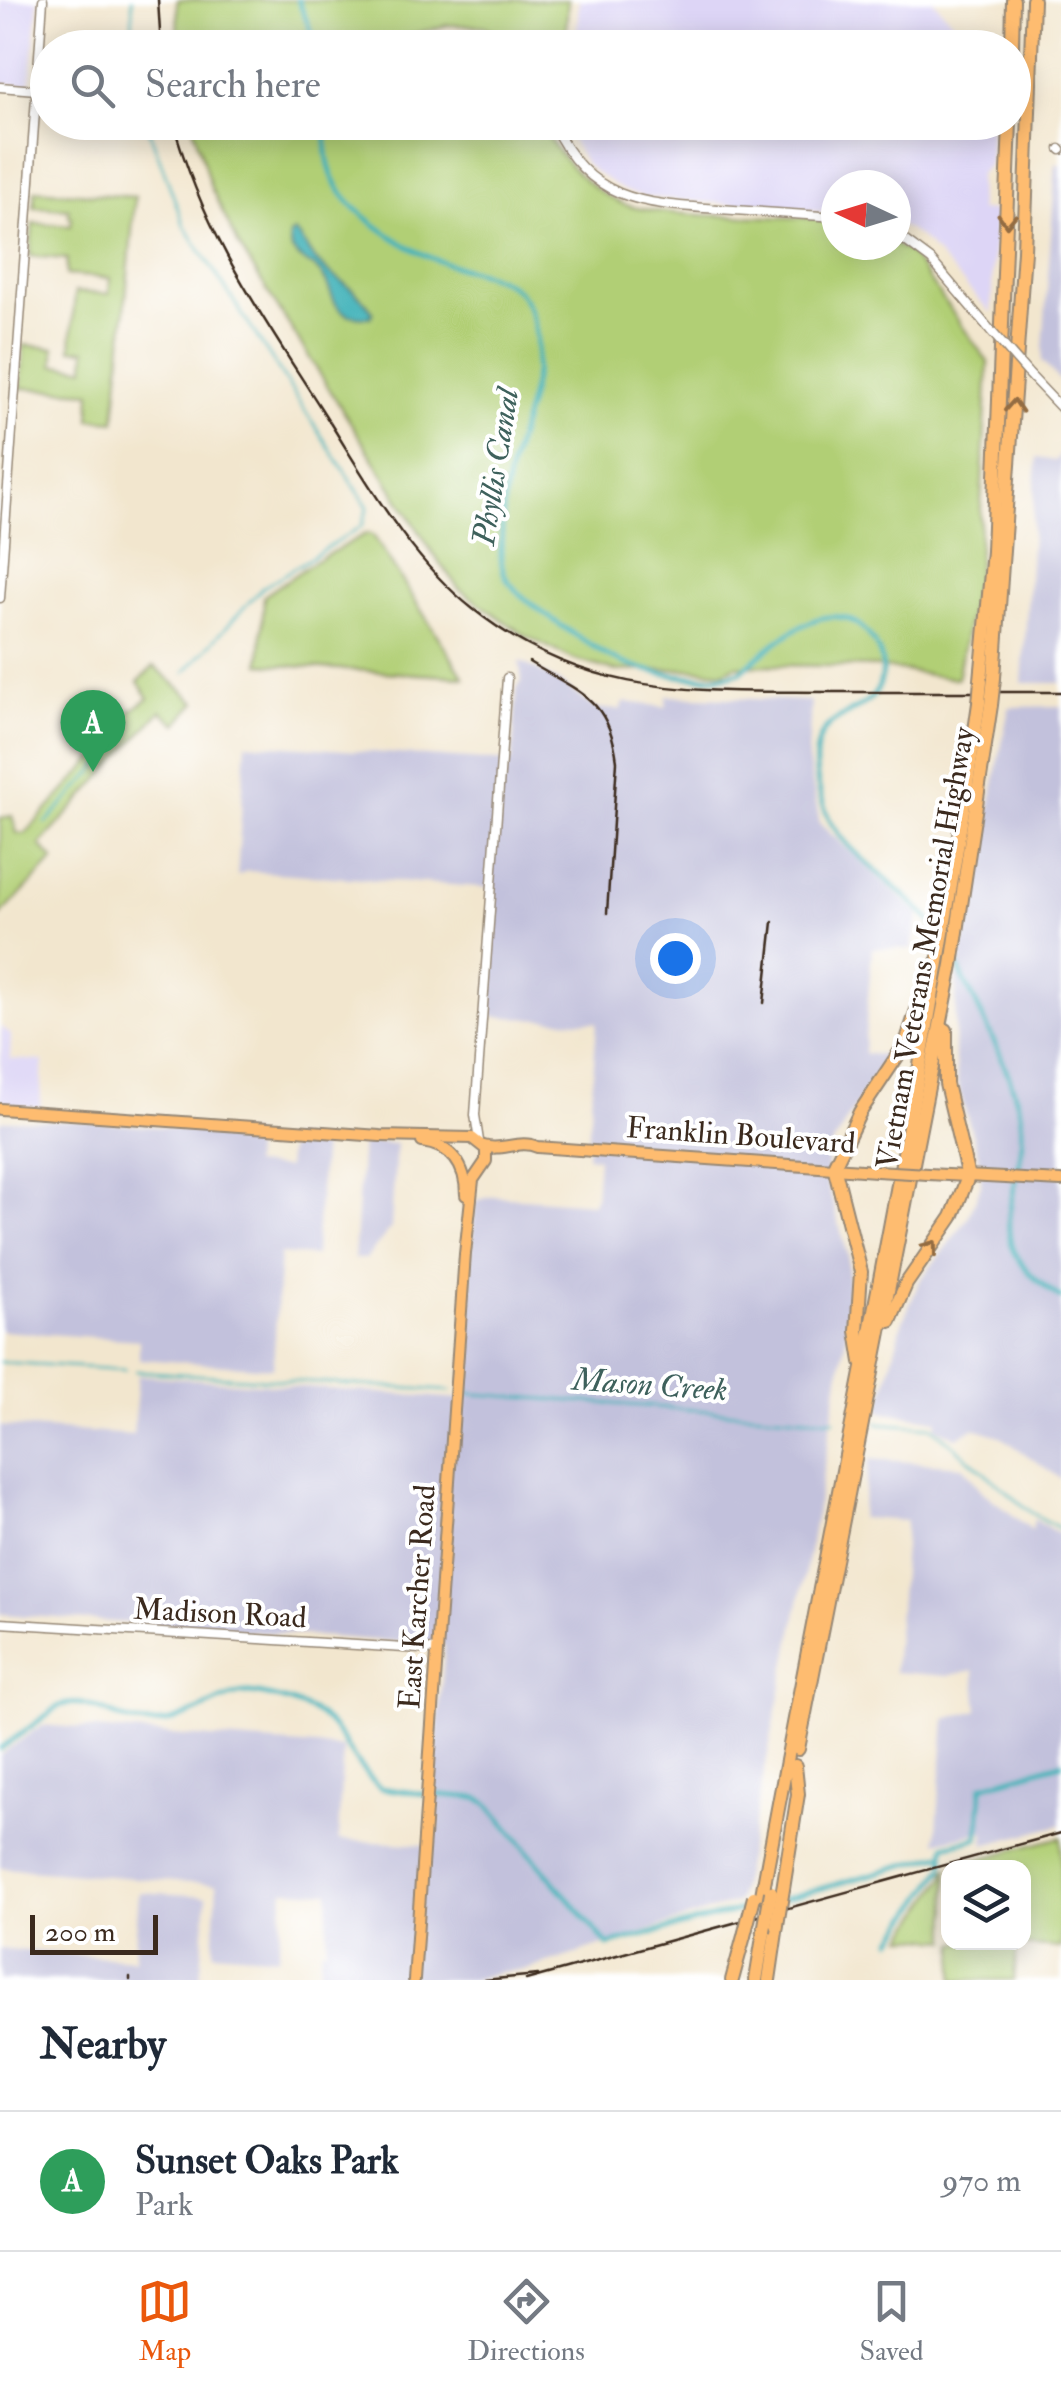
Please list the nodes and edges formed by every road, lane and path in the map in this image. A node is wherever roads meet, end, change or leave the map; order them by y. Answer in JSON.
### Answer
{"nodes":[{"id":1,"x":44,"y":0,"type":"edge"},
{"id":2,"x":1013,"y":0,"type":"edge"},
{"id":3,"x":1034,"y":0,"type":"edge"},
{"id":4,"x":41,"y":30,"type":"edge"},
{"id":5,"x":1012,"y":30,"type":"edge"},
{"id":6,"x":1031,"y":74,"type":"edge"},
{"id":7,"x":0,"y":88,"type":"edge"},
{"id":8,"x":30,"y":90,"type":"edge"},
{"id":9,"x":32,"y":140,"type":"edge"},
{"id":10,"x":563,"y":140,"type":"edge"},
{"id":11,"x":1009,"y":140,"type":"edge"},
{"id":12,"x":1028,"y":140,"type":"edge"},
{"id":13,"x":821,"y":216,"type":"edge"},
{"id":14,"x":911,"y":245,"type":"edge"},
{"id":15,"x":1061,"y":408,"type":"edge"},
{"id":16,"x":0,"y":598,"type":"edge"},
{"id":17,"x":507,"y":678,"type":"dead end"},
{"id":18,"x":988,"y":679,"type":"junction"},
{"id":19,"x":985,"y":704,"type":"junction"},
{"id":20,"x":943,"y":943,"type":"junction"},
{"id":21,"x":952,"y":966,"type":"junction"},
{"id":22,"x":0,"y":1112,"type":"edge"},
{"id":23,"x":387,"y":1136,"type":"junction"},
{"id":24,"x":474,"y":1141,"type":"junction"},
{"id":25,"x":537,"y":1146,"type":"junction"},
{"id":26,"x":458,"y":1162,"type":"junction"},
{"id":27,"x":481,"y":1166,"type":"junction"},
{"id":28,"x":834,"y":1166,"type":"junction"},
{"id":29,"x":968,"y":1177,"type":"junction"},
{"id":30,"x":1061,"y":1181,"type":"edge"},
{"id":31,"x":468,"y":1219,"type":"junction"},
{"id":32,"x":863,"y":1373,"type":"junction"},
{"id":33,"x":862,"y":1435,"type":"junction"},
{"id":34,"x":0,"y":1623,"type":"edge"},
{"id":35,"x":438,"y":1650,"type":"junction"},
{"id":36,"x":767,"y":1893,"type":"junction"},
{"id":37,"x":760,"y":1931,"type":"junction"},
{"id":38,"x":414,"y":1980,"type":"edge"},
{"id":39,"x":732,"y":1980,"type":"edge"},
{"id":40,"x":747,"y":1980,"type":"edge"},
{"id":41,"x":756,"y":1980,"type":"edge"},
{"id":42,"x":770,"y":1980,"type":"edge"}],
"edges":[{"from":1,"to":4,"type":"street"},
{"from":2,"to":5,"type":"highway"},
{"from":6,"to":3,"type":"highway","name":"Vietnam Veterans Memorial Highway","one_way":true},
{"from":7,"to":8,"type":"street"},
{"from":9,"to":16,"type":"street"},
{"from":10,"to":13,"type":"street"},
{"from":11,"to":18,"type":"highway","name":"Vietnam Veterans Memorial Highway","one_way":true},
{"from":18,"to":12,"type":"highway","name":"Vietnam Veterans Memorial Highway","one_way":true},
{"from":14,"to":15,"type":"street","bridge":true},
{"from":17,"to":24,"type":"street"},
{"from":18,"to":19,"type":"highway","name":"Vietnam Veterans Memorial Highway","bridge":true},
{"from":19,"to":20,"type":"highway","name":"Vietnam Veterans Memorial Highway"},
{"from":19,"to":20,"type":"highway","name":"Vietnam Veterans Memorial Highway"},
{"from":20,"to":21,"type":"highway","name":"Vietnam Veterans Memorial Highway"},
{"from":20,"to":28,"type":"highway"},
{"from":20,"to":32,"type":"highway","name":"Vietnam Veterans Memorial Highway"},
{"from":21,"to":29,"type":"highway"},
{"from":21,"to":33,"type":"highway","name":"Vietnam Veterans Memorial Highway"},
{"from":22,"to":23,"type":"main road","name":"Franklin Boulevard"},
{"from":23,"to":24,"type":"main road","name":"Franklin Boulevard"},
{"from":23,"to":26,"type":"main road","name":"Franklin Boulevard"},
{"from":24,"to":25,"type":"main road","name":"Franklin Boulevard"},
{"from":24,"to":26,"type":"main road"},
{"from":24,"to":27,"type":"main road"},
{"from":25,"to":27,"type":"main road","name":"Franklin Boulevard"},
{"from":25,"to":28,"type":"main road","name":"Franklin Boulevard"},
{"from":26,"to":27,"type":"main road"},
{"from":26,"to":31,"type":"main road"},
{"from":27,"to":31,"type":"main road"},
{"from":28,"to":29,"type":"main road","name":"Franklin Boulevard","bridge":true},
{"from":28,"to":32,"type":"highway"},
{"from":29,"to":30,"type":"main road","name":"Franklin Boulevard"},
{"from":33,"to":29,"type":"highway","one_way":true},
{"from":31,"to":35,"type":"main road","name":"East Karcher Road"},
{"from":32,"to":36,"type":"highway","name":"Vietnam Veterans Memorial Highway"},
{"from":33,"to":36,"type":"highway","name":"Vietnam Veterans Memorial Highway"},
{"from":34,"to":35,"type":"street","name":"Madison Road"},
{"from":35,"to":38,"type":"main road","name":"East Karcher Road"},
{"from":36,"to":37,"type":"highway","bridge":true},
{"from":36,"to":37,"type":"highway","bridge":true},
{"from":37,"to":39,"type":"highway"},
{"from":37,"to":40,"type":"highway"},
{"from":37,"to":41,"type":"highway"},
{"from":37,"to":42,"type":"highway"}]}
